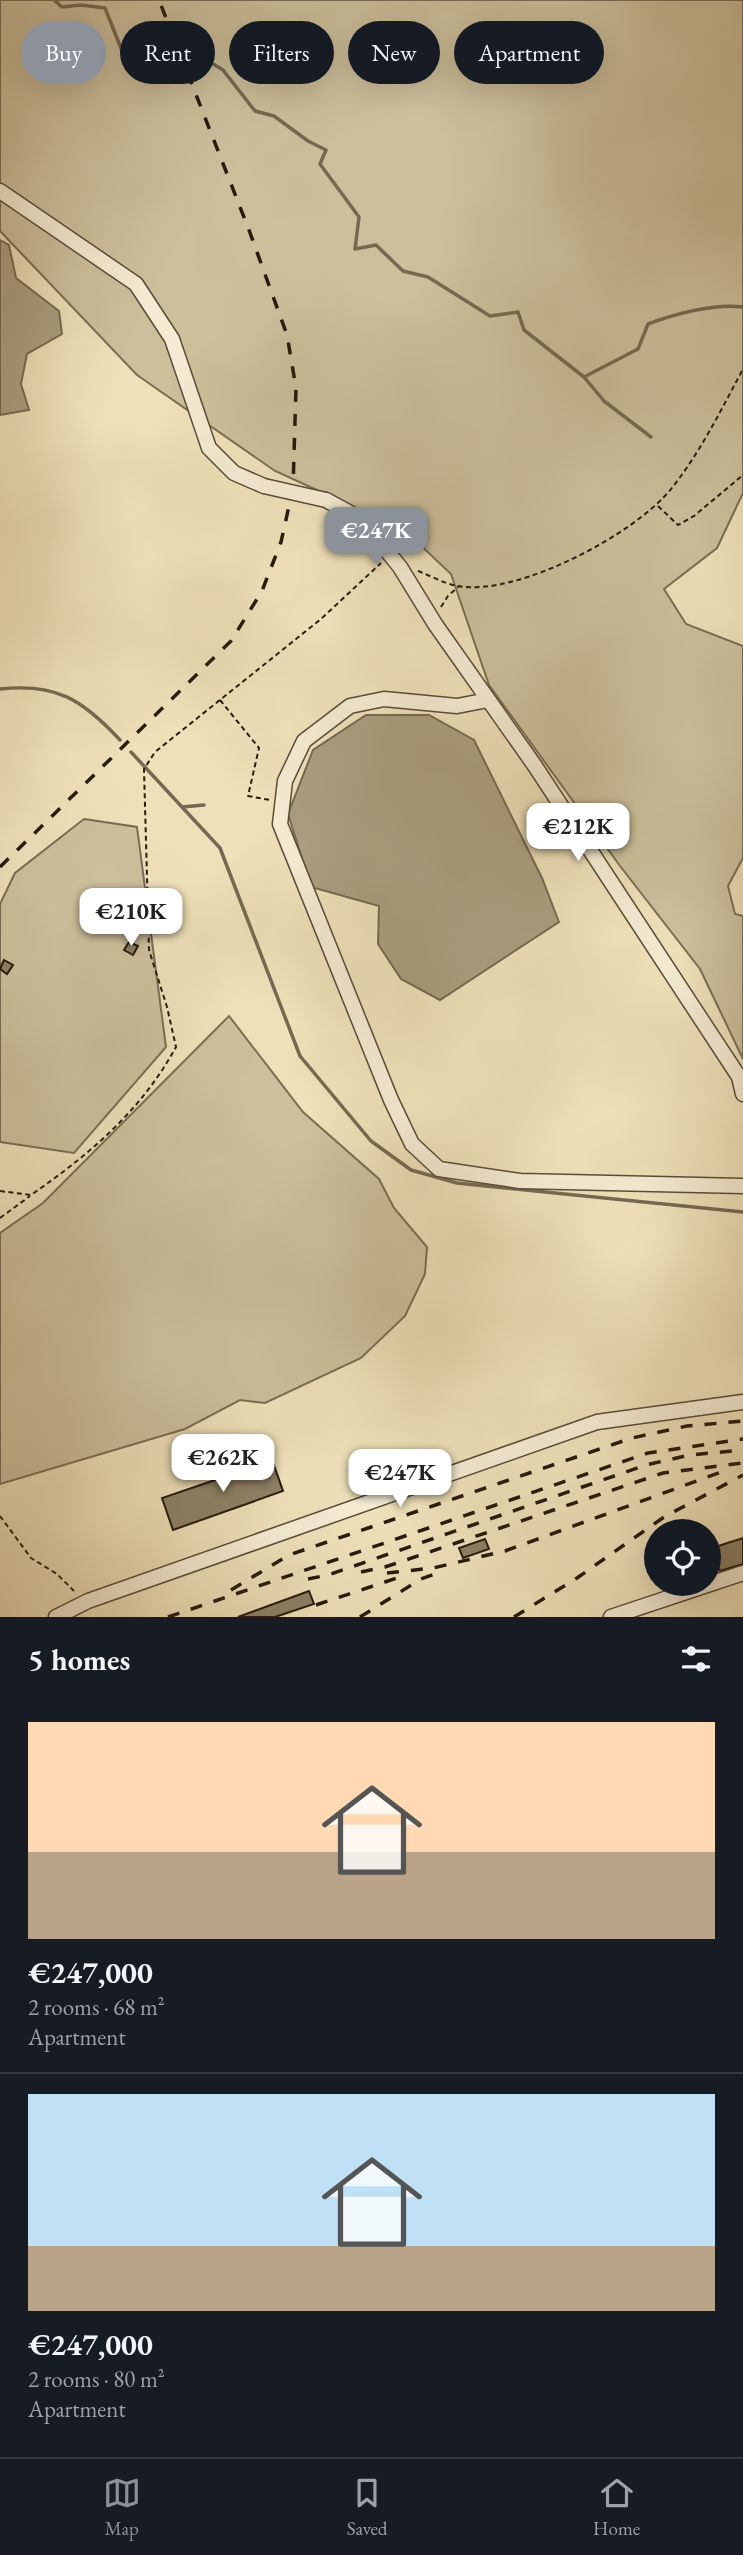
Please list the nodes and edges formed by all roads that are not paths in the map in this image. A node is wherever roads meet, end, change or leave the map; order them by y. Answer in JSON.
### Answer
{"nodes":[{"id":1,"x":0,"y":191,"type":"edge"},
{"id":2,"x":488,"y":700,"type":"junction"},
{"id":3,"x":743,"y":1094,"type":"edge"},
{"id":4,"x":743,"y":1186,"type":"edge"},
{"id":5,"x":743,"y":1402,"type":"edge"},
{"id":6,"x":743,"y":1573,"type":"edge"},
{"id":7,"x":56,"y":1617,"type":"edge"},
{"id":8,"x":611,"y":1617,"type":"edge"}],
"edges":[{"from":1,"to":2,"type":"street","bridge":true},
{"from":2,"to":3,"type":"street"},
{"from":2,"to":4,"type":"street"},
{"from":5,"to":7,"type":"street"},
{"from":6,"to":8,"type":"street"}]}
